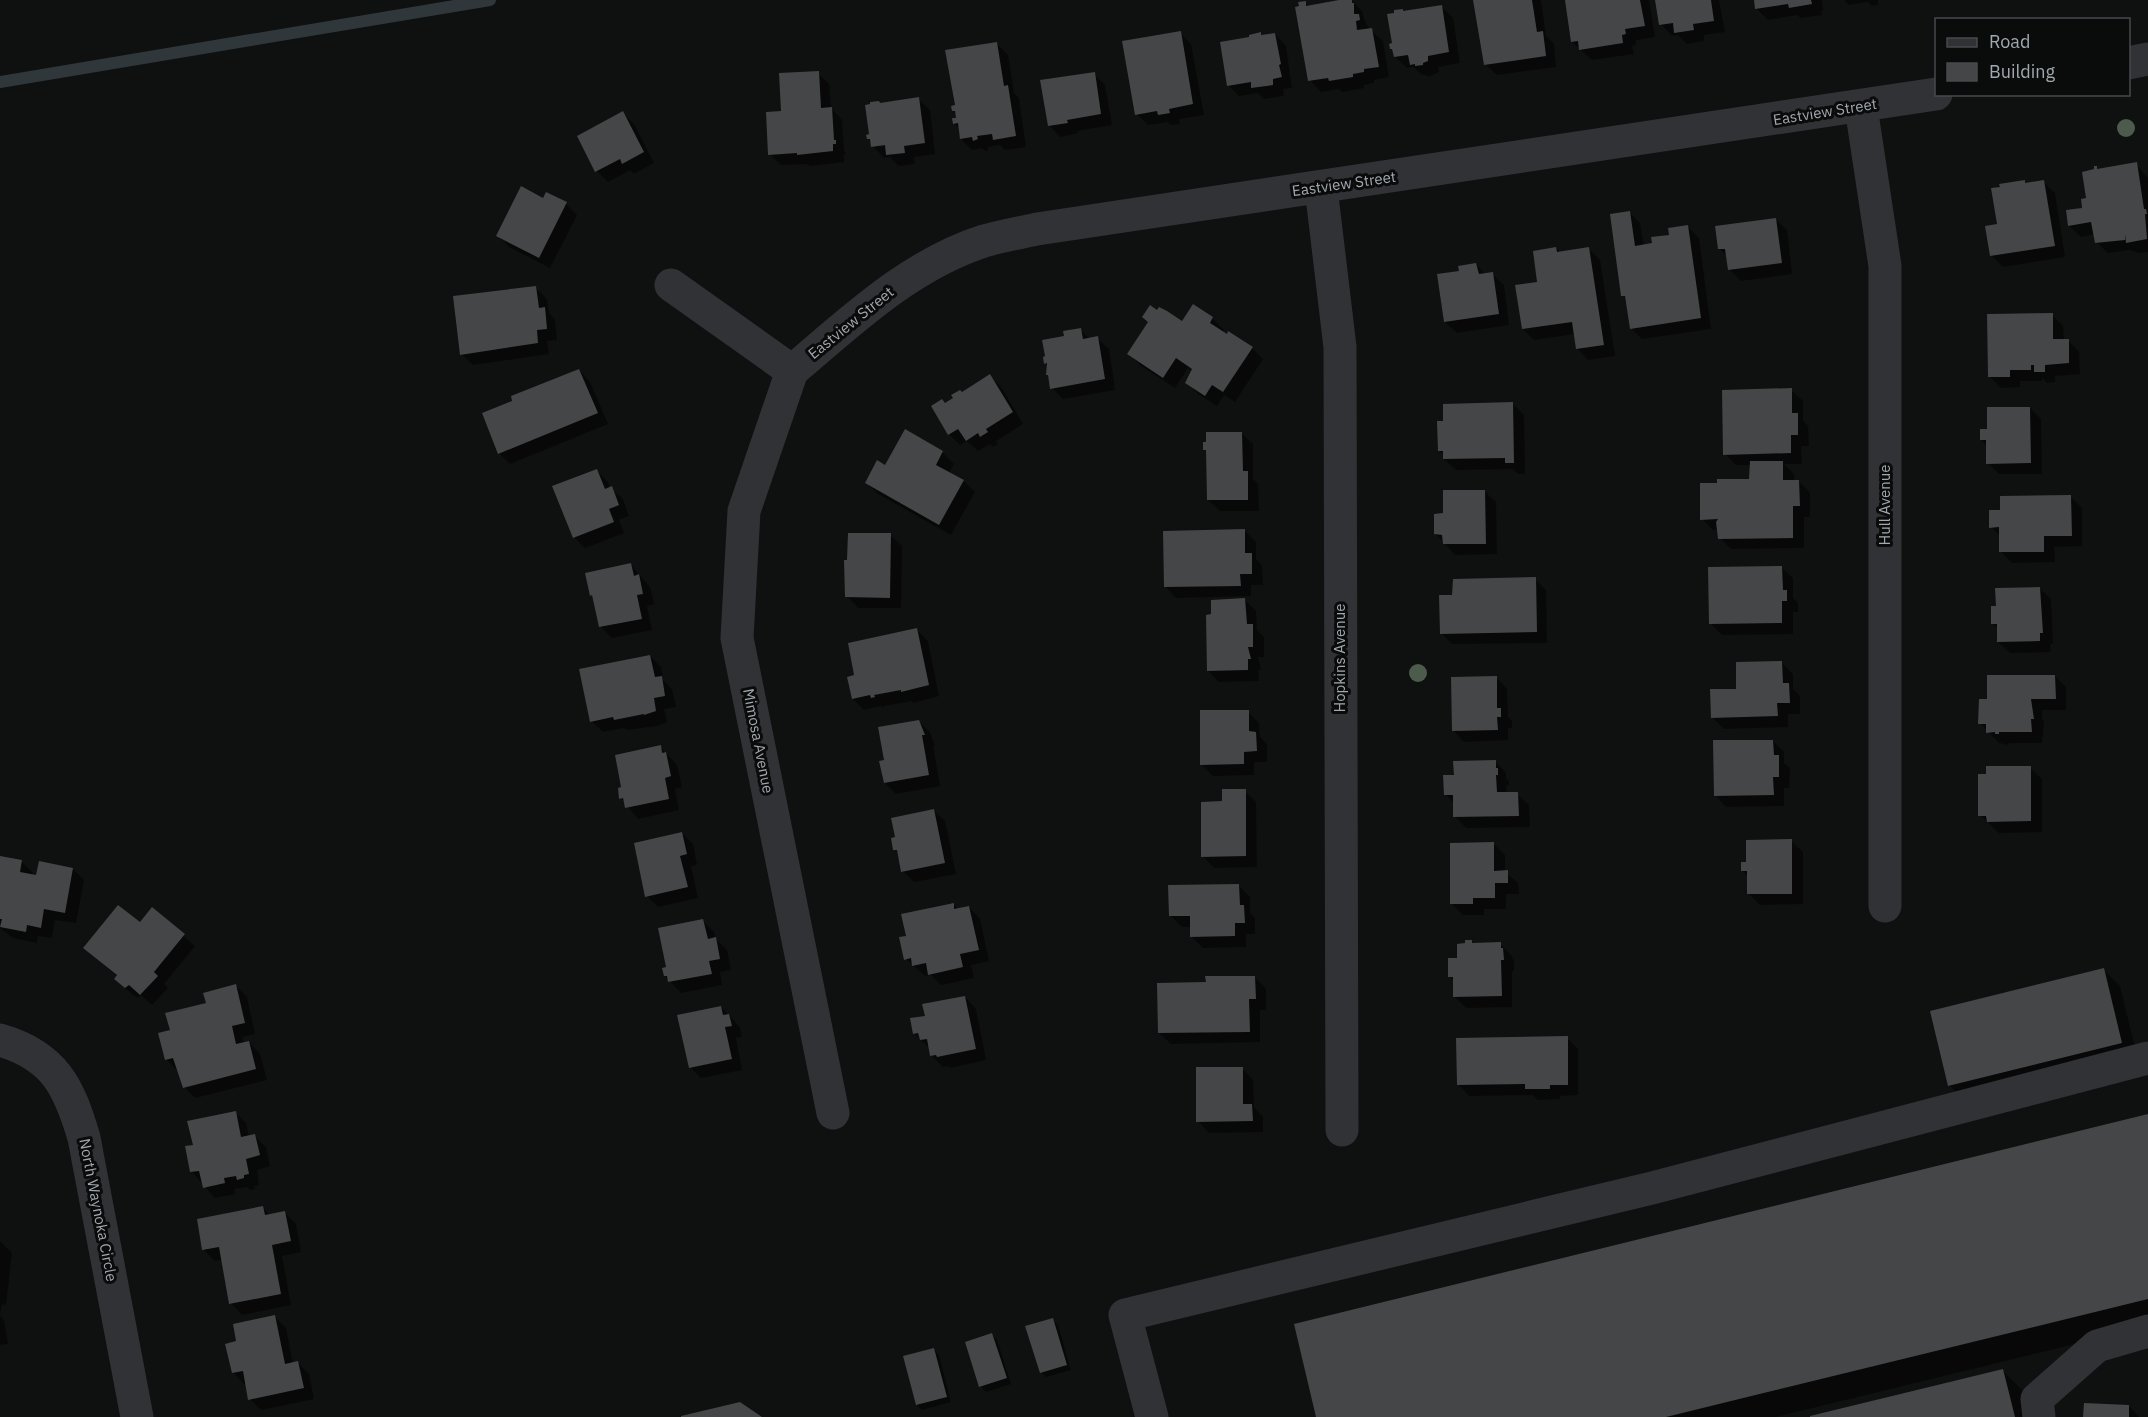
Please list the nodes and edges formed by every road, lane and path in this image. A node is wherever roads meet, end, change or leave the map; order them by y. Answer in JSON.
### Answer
{"nodes":[{"id":1,"x":2148,"y":59,"type":"edge"},
{"id":2,"x":2130,"y":63,"type":"edge"},
{"id":3,"x":1935,"y":94,"type":"edge"},
{"id":4,"x":1862,"y":106,"type":"junction"},
{"id":5,"x":1321,"y":188,"type":"junction"},
{"id":6,"x":671,"y":285,"type":"dead end"},
{"id":7,"x":792,"y":371,"type":"junction"},
{"id":8,"x":1885,"y":906,"type":"dead end"},
{"id":9,"x":0,"y":1040,"type":"edge"},
{"id":10,"x":2148,"y":1058,"type":"edge"},
{"id":11,"x":833,"y":1113,"type":"dead end"},
{"id":12,"x":1342,"y":1130,"type":"dead end"},
{"id":13,"x":2148,"y":1331,"type":"edge"},
{"id":14,"x":137,"y":1417,"type":"edge"},
{"id":15,"x":1152,"y":1417,"type":"edge"},
{"id":16,"x":2039,"y":1417,"type":"edge"}],
"edges":[{"from":1,"to":2,"type":"street"},
{"from":3,"to":4,"type":"street","name":"Eastview Street"},
{"from":4,"to":5,"type":"street","name":"Eastview Street"},
{"from":4,"to":8,"type":"street","name":"Hull Avenue"},
{"from":5,"to":7,"type":"street","name":"Eastview Street"},
{"from":5,"to":12,"type":"street","name":"Hopkins Avenue"},
{"from":6,"to":7,"type":"street"},
{"from":7,"to":11,"type":"street","name":"Mimosa Avenue"},
{"from":9,"to":14,"type":"street","name":"North Waynoka Circle"},
{"from":10,"to":15,"type":"street"},
{"from":13,"to":16,"type":"street"}]}
